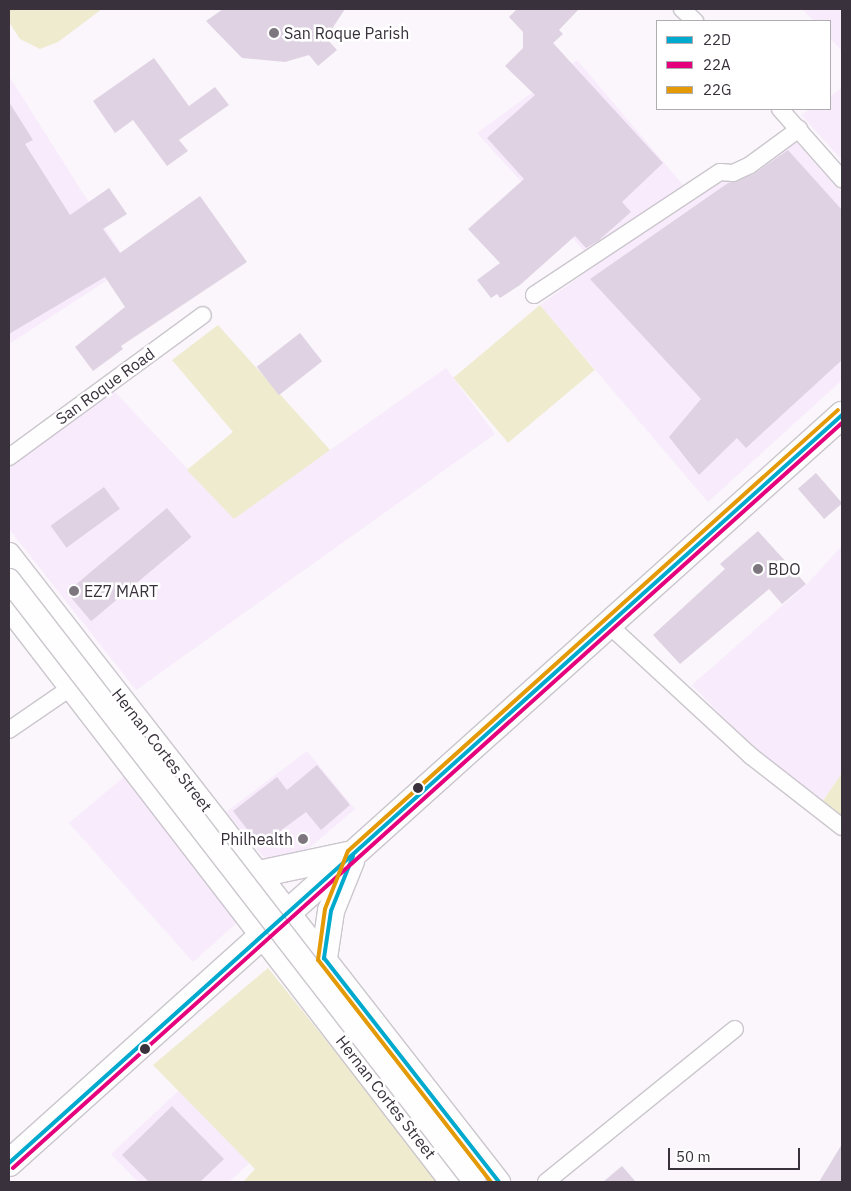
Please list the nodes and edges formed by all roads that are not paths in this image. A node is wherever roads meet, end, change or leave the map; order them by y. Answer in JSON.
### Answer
{"nodes":[{"id":1,"x":682,"y":9,"type":"edge"},
{"id":2,"x":694,"y":20,"type":"edge"},
{"id":3,"x":781,"y":110,"type":"edge"},
{"id":4,"x":799,"y":129,"type":"junction"},
{"id":5,"x":842,"y":179,"type":"edge"},
{"id":6,"x":534,"y":295,"type":"dead end"},
{"id":7,"x":203,"y":315,"type":"dead end"},
{"id":8,"x":842,"y":415,"type":"edge"},
{"id":9,"x":9,"y":457,"type":"edge"},
{"id":10,"x":9,"y":554,"type":"edge"},
{"id":11,"x":9,"y":580,"type":"edge"},
{"id":12,"x":9,"y":608,"type":"edge"},
{"id":13,"x":610,"y":626,"type":"junction"},
{"id":14,"x":70,"y":688,"type":"junction"},
{"id":15,"x":9,"y":730,"type":"edge"},
{"id":16,"x":842,"y":827,"type":"edge"},
{"id":17,"x":354,"y":853,"type":"junction"},
{"id":18,"x":258,"y":874,"type":"junction"},
{"id":19,"x":288,"y":912,"type":"junction"},
{"id":20,"x":262,"y":937,"type":"junction"},
{"id":21,"x":324,"y":958,"type":"junction"},
{"id":22,"x":735,"y":1029,"type":"dead end"},
{"id":23,"x":9,"y":1163,"type":"edge"},
{"id":24,"x":451,"y":1182,"type":"edge"},
{"id":25,"x":475,"y":1182,"type":"edge"},
{"id":26,"x":499,"y":1182,"type":"edge"},
{"id":27,"x":546,"y":1182,"type":"edge"}],
"edges":[{"from":1,"to":2,"type":"street"},
{"from":3,"to":4,"type":"street"},
{"from":4,"to":5,"type":"street"},
{"from":4,"to":6,"type":"street"},
{"from":7,"to":9,"type":"street","name":"San Roque Road"},
{"from":8,"to":13,"type":"main road"},
{"from":10,"to":18,"type":"main road","name":"Hernan Cortes Street"},
{"from":11,"to":25,"type":"main road","name":"Hernan Cortes Street","bridge":true},
{"from":12,"to":14,"type":"main road","name":"Hernan Cortes Street"},
{"from":13,"to":16,"type":"street"},
{"from":13,"to":17,"type":"main road"},
{"from":14,"to":15,"type":"street"},
{"from":14,"to":20,"type":"main road","name":"Hernan Cortes Street"},
{"from":17,"to":18,"type":"main road"},
{"from":17,"to":19,"type":"main road"},
{"from":17,"to":21,"type":"main road"},
{"from":18,"to":19,"type":"main road","name":"Hernan Cortes Street"},
{"from":19,"to":20,"type":"main road"},
{"from":19,"to":21,"type":"main road","name":"Hernan Cortes Street"},
{"from":20,"to":23,"type":"main road"},
{"from":20,"to":24,"type":"main road","name":"Hernan Cortes Street"},
{"from":21,"to":26,"type":"main road","name":"Hernan Cortes Street"},
{"from":22,"to":27,"type":"street"}]}
